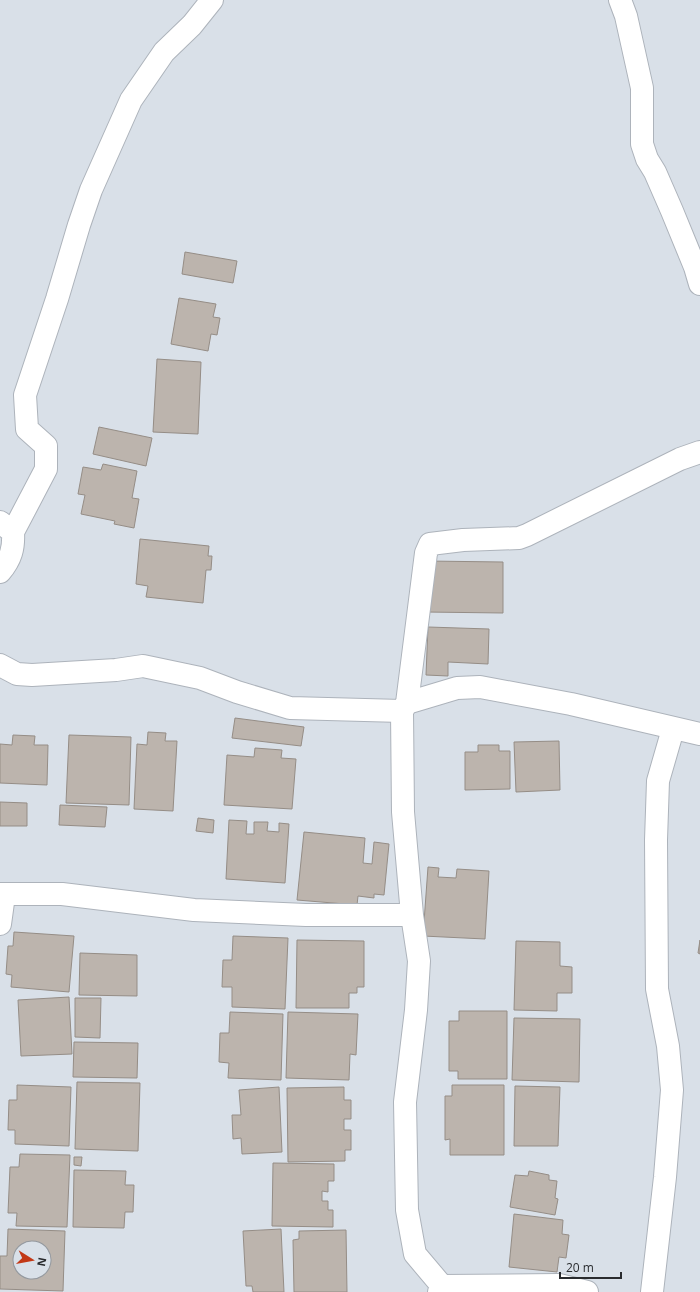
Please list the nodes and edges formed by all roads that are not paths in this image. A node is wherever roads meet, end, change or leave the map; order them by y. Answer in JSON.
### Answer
{"nodes":[{"id":1,"x":212,"y":0,"type":"edge"},
{"id":2,"x":620,"y":0,"type":"edge"},
{"id":3,"x":700,"y":284,"type":"edge"},
{"id":4,"x":700,"y":452,"type":"edge"},
{"id":5,"x":6,"y":527,"type":"edge"},
{"id":6,"x":0,"y":572,"type":"edge"},
{"id":7,"x":0,"y":665,"type":"edge"},
{"id":8,"x":404,"y":707,"type":"junction"},
{"id":9,"x":674,"y":729,"type":"junction"},
{"id":10,"x":700,"y":734,"type":"edge"},
{"id":11,"x":2,"y":894,"type":"edge"},
{"id":12,"x":412,"y":915,"type":"junction"},
{"id":13,"x":0,"y":924,"type":"edge"},
{"id":14,"x":441,"y":1289,"type":"edge"},
{"id":15,"x":587,"y":1292,"type":"edge"},
{"id":16,"x":652,"y":1292,"type":"edge"}],
"edges":[{"from":1,"to":5,"type":"street"},
{"from":2,"to":3,"type":"street"},
{"from":4,"to":8,"type":"street"},
{"from":5,"to":6,"type":"street"},
{"from":7,"to":8,"type":"street"},
{"from":8,"to":9,"type":"street"},
{"from":8,"to":12,"type":"street"},
{"from":9,"to":10,"type":"street"},
{"from":9,"to":16,"type":"street"},
{"from":11,"to":12,"type":"street"},
{"from":11,"to":13,"type":"street"},
{"from":12,"to":14,"type":"street"},
{"from":14,"to":15,"type":"street"}]}
